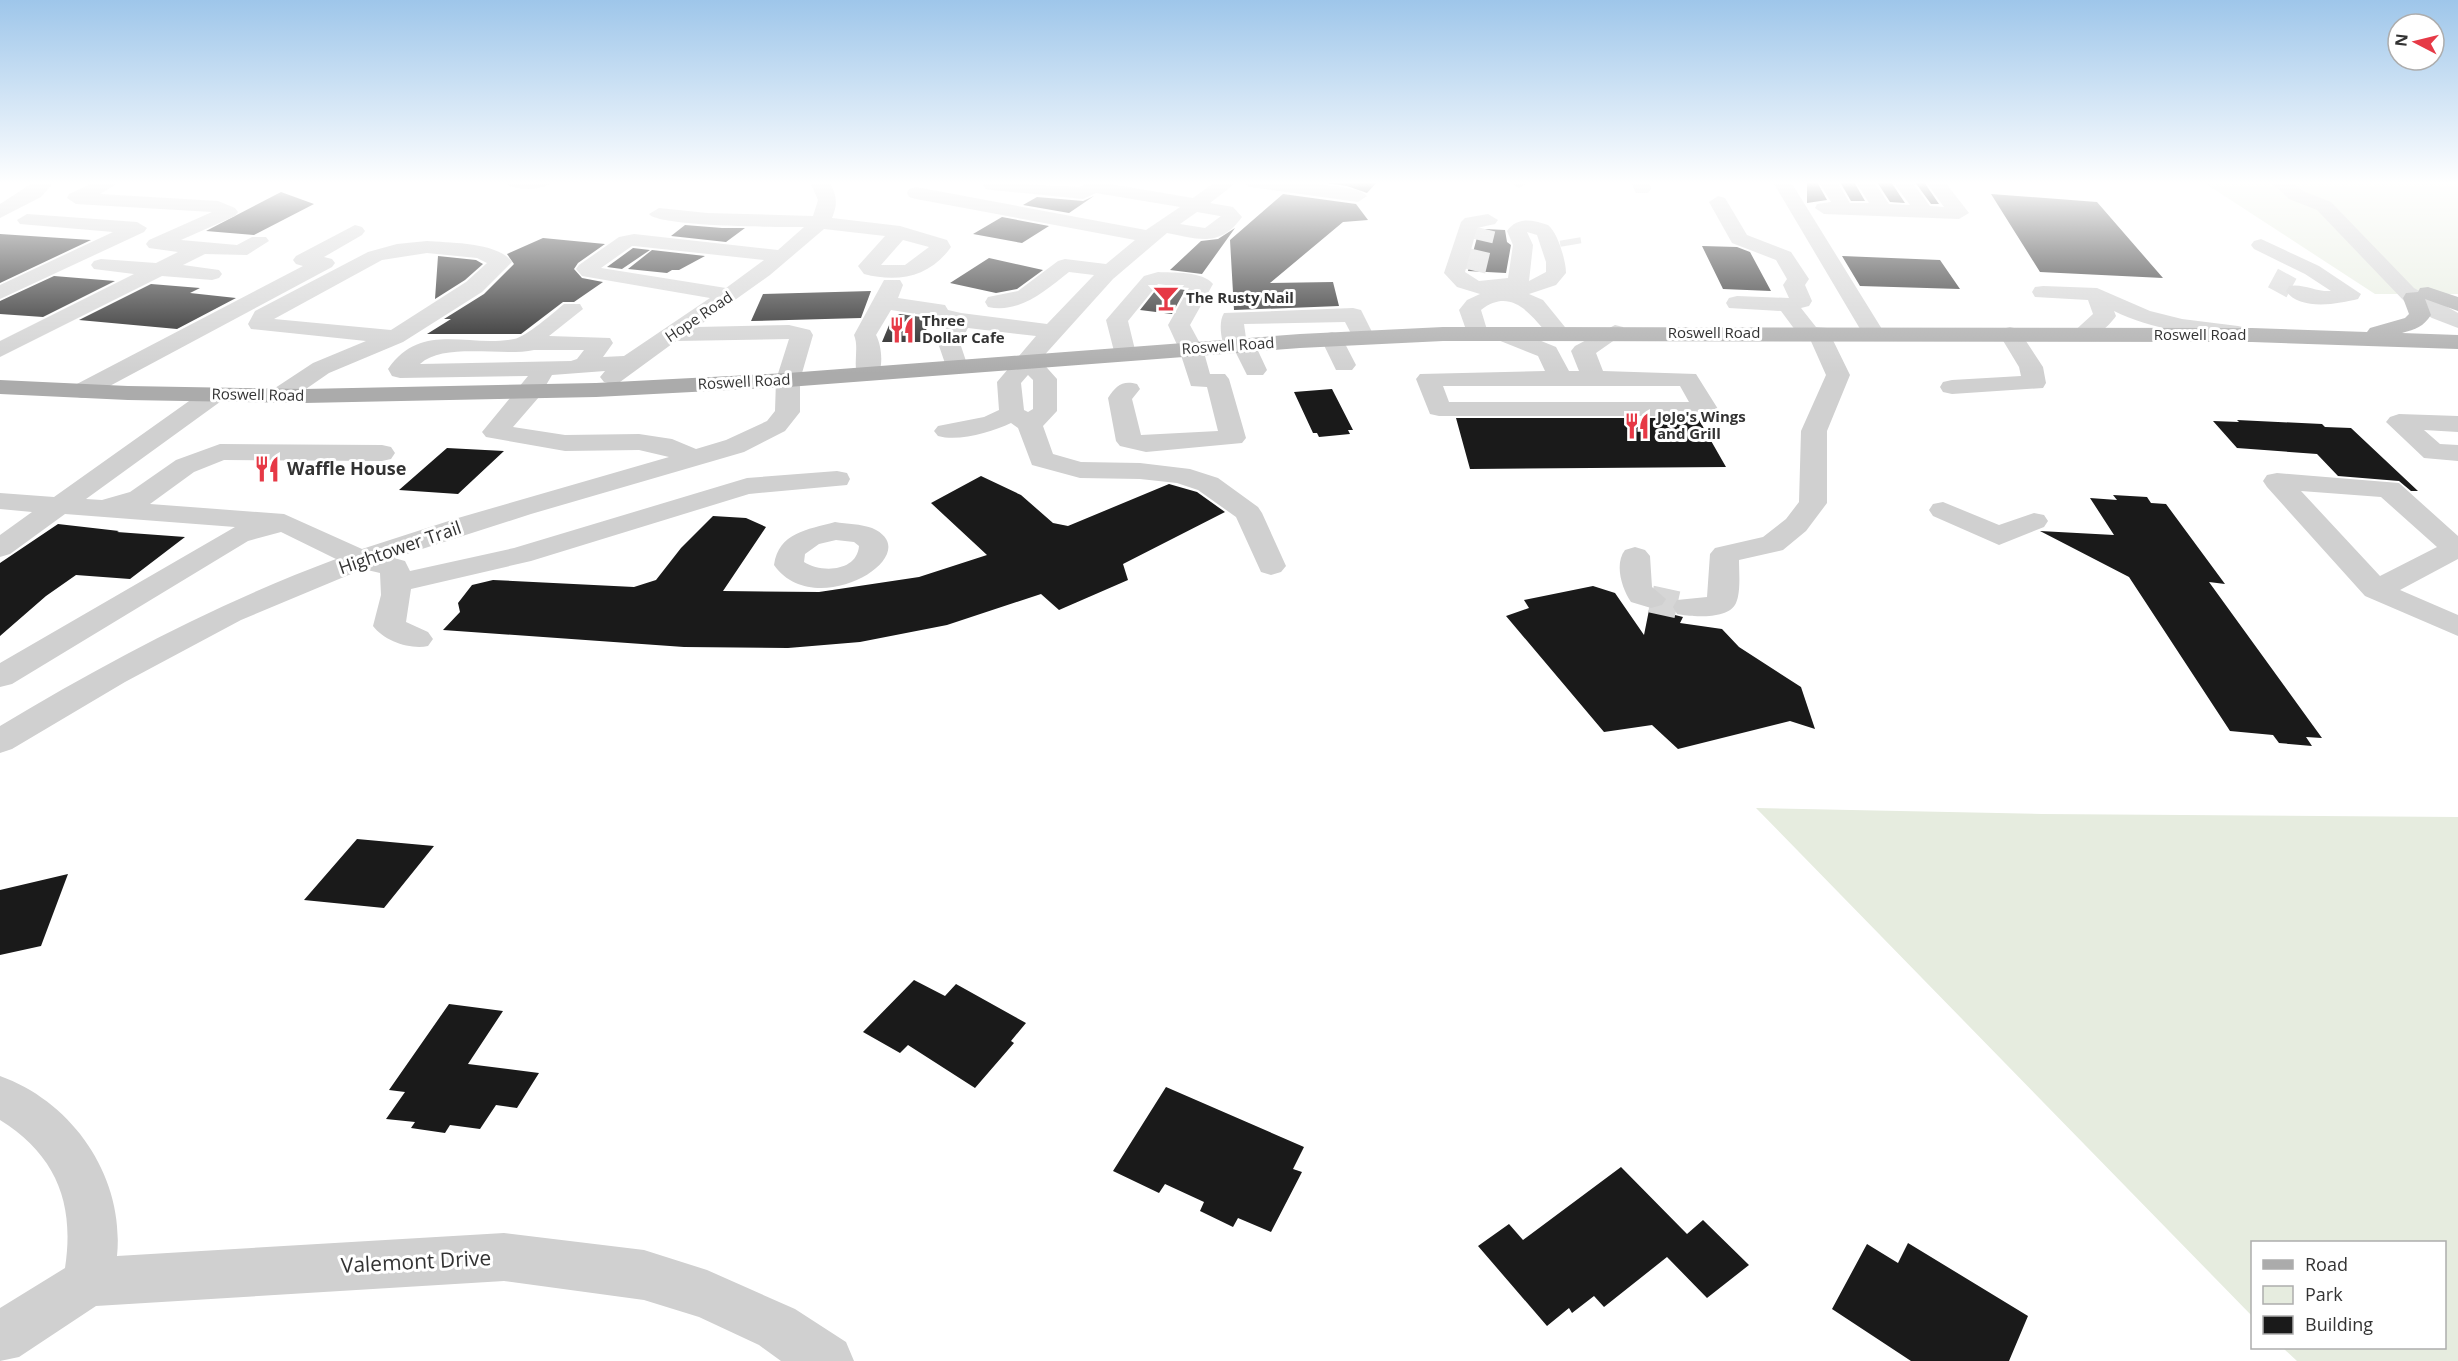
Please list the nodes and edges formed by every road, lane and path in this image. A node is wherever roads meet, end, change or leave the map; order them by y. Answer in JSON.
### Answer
{"nodes":[{"id":1,"x":101,"y":246,"type":"edge"},
{"id":2,"x":173,"y":246,"type":"edge"},
{"id":3,"x":250,"y":246,"type":"edge"},
{"id":4,"x":329,"y":246,"type":"edge"},
{"id":5,"x":620,"y":246,"type":"edge"},
{"id":6,"x":694,"y":246,"type":"edge"},
{"id":7,"x":775,"y":246,"type":"edge"},
{"id":8,"x":794,"y":246,"type":"edge"},
{"id":9,"x":887,"y":246,"type":"edge"},
{"id":10,"x":941,"y":246,"type":"edge"},
{"id":11,"x":1141,"y":246,"type":"edge"},
{"id":12,"x":1462,"y":246,"type":"tunnel mouth"},
{"id":13,"x":1524,"y":246,"type":"edge"},
{"id":14,"x":1550,"y":246,"type":"tunnel mouth"},
{"id":15,"x":1570,"y":246,"type":"tunnel mouth"},
{"id":16,"x":1756,"y":246,"type":"edge"},
{"id":17,"x":1819,"y":246,"type":"edge"},
{"id":18,"x":2262,"y":246,"type":"edge"},
{"id":19,"x":2366,"y":246,"type":"edge"},
{"id":20,"x":202,"y":248,"type":"junction"},
{"id":21,"x":728,"y":251,"type":"junction"},
{"id":22,"x":788,"y":251,"type":"junction"},
{"id":23,"x":101,"y":265,"type":"dead end"},
{"id":24,"x":160,"y":269,"type":"junction"},
{"id":25,"x":1110,"y":271,"type":"junction"},
{"id":26,"x":902,"y":272,"type":"junction"},
{"id":27,"x":212,"y":274,"type":"dead end"},
{"id":28,"x":1481,"y":282,"type":"junction"},
{"id":29,"x":674,"y":286,"type":"junction"},
{"id":30,"x":2297,"y":291,"type":"tunnel mouth"},
{"id":31,"x":2043,"y":292,"type":"dead end"},
{"id":32,"x":0,"y":294,"type":"edge"},
{"id":33,"x":2097,"y":294,"type":"junction"},
{"id":34,"x":731,"y":295,"type":"junction"},
{"id":35,"x":2421,"y":296,"type":"junction"},
{"id":36,"x":996,"y":302,"type":"dead end"},
{"id":37,"x":885,"y":303,"type":"junction"},
{"id":38,"x":1737,"y":303,"type":"dead end"},
{"id":39,"x":2458,"y":304,"type":"edge"},
{"id":40,"x":1787,"y":305,"type":"junction"},
{"id":41,"x":572,"y":309,"type":"dead end"},
{"id":42,"x":1539,"y":309,"type":"junction"},
{"id":43,"x":2458,"y":310,"type":"edge"},
{"id":44,"x":1279,"y":317,"type":"junction"},
{"id":45,"x":961,"y":320,"type":"junction"},
{"id":46,"x":2458,"y":321,"type":"edge"},
{"id":47,"x":1052,"y":331,"type":"junction"},
{"id":48,"x":1558,"y":332,"type":"junction"},
{"id":49,"x":1615,"y":332,"type":"junction"},
{"id":50,"x":1477,"y":333,"type":"junction"},
{"id":51,"x":1501,"y":333,"type":"junction"},
{"id":52,"x":1814,"y":333,"type":"junction"},
{"id":53,"x":673,"y":334,"type":"junction"},
{"id":54,"x":1874,"y":334,"type":"junction"},
{"id":55,"x":2010,"y":334,"type":"junction"},
{"id":56,"x":2082,"y":335,"type":"junction"},
{"id":57,"x":2252,"y":335,"type":"junction"},
{"id":58,"x":394,"y":337,"type":"junction"},
{"id":59,"x":1364,"y":338,"type":"junction"},
{"id":60,"x":1332,"y":339,"type":"junction"},
{"id":61,"x":2340,"y":339,"type":"junction"},
{"id":62,"x":1284,"y":342,"type":"junction"},
{"id":63,"x":2458,"y":342,"type":"edge"},
{"id":64,"x":1240,"y":345,"type":"junction"},
{"id":65,"x":521,"y":346,"type":"junction"},
{"id":66,"x":1191,"y":349,"type":"junction"},
{"id":67,"x":0,"y":350,"type":"edge"},
{"id":68,"x":1130,"y":354,"type":"junction"},
{"id":69,"x":2458,"y":356,"type":"edge"},
{"id":70,"x":1028,"y":362,"type":"junction"},
{"id":71,"x":630,"y":363,"type":"junction"},
{"id":72,"x":585,"y":364,"type":"junction"},
{"id":73,"x":1344,"y":365,"type":"dead end"},
{"id":74,"x":956,"y":367,"type":"junction"},
{"id":75,"x":545,"y":368,"type":"junction"},
{"id":76,"x":485,"y":370,"type":"junction"},
{"id":77,"x":1255,"y":370,"type":"dead end"},
{"id":78,"x":424,"y":371,"type":"junction"},
{"id":79,"x":868,"y":374,"type":"junction"},
{"id":80,"x":1560,"y":378,"type":"junction"},
{"id":81,"x":1594,"y":378,"type":"junction"},
{"id":82,"x":788,"y":380,"type":"junction"},
{"id":83,"x":0,"y":387,"type":"edge"},
{"id":84,"x":1952,"y":387,"type":"dead end"},
{"id":85,"x":596,"y":390,"type":"junction"},
{"id":86,"x":82,"y":391,"type":"junction"},
{"id":87,"x":530,"y":392,"type":"junction"},
{"id":88,"x":215,"y":394,"type":"junction"},
{"id":89,"x":458,"y":394,"type":"junction"},
{"id":90,"x":281,"y":395,"type":"junction"},
{"id":91,"x":401,"y":395,"type":"junction"},
{"id":92,"x":1021,"y":419,"type":"junction"},
{"id":93,"x":2458,"y":424,"type":"edge"},
{"id":94,"x":947,"y":431,"type":"dead end"},
{"id":95,"x":382,"y":453,"type":"dead end"},
{"id":96,"x":2458,"y":453,"type":"edge"},
{"id":97,"x":694,"y":458,"type":"junction"},
{"id":98,"x":837,"y":479,"type":"dead end"},
{"id":99,"x":0,"y":501,"type":"edge"},
{"id":100,"x":61,"y":504,"type":"junction"},
{"id":101,"x":99,"y":507,"type":"junction"},
{"id":102,"x":1943,"y":510,"type":"dead end"},
{"id":103,"x":2034,"y":521,"type":"dead end"},
{"id":104,"x":284,"y":522,"type":"junction"},
{"id":105,"x":0,"y":548,"type":"edge"},
{"id":106,"x":1635,"y":556,"type":"dead end"},
{"id":107,"x":361,"y":560,"type":"junction"},
{"id":108,"x":1270,"y":566,"type":"dead end"},
{"id":109,"x":397,"y":583,"type":"junction"},
{"id":110,"x":2376,"y":590,"type":"junction"},
{"id":111,"x":1651,"y":599,"type":"tunnel mouth"},
{"id":112,"x":1688,"y":607,"type":"tunnel mouth"},
{"id":113,"x":2458,"y":627,"type":"edge"},
{"id":114,"x":417,"y":639,"type":"dead end"},
{"id":115,"x":0,"y":677,"type":"edge"},
{"id":116,"x":0,"y":741,"type":"edge"},
{"id":117,"x":0,"y":1096,"type":"edge"},
{"id":118,"x":88,"y":1282,"type":"junction"},
{"id":119,"x":0,"y":1338,"type":"edge"},
{"id":120,"x":827,"y":1361,"type":"edge"}],
"edges":[{"from":1,"to":32,"type":"street"},
{"from":2,"to":20,"type":"street"},
{"from":3,"to":20,"type":"street"},
{"from":4,"to":86,"type":"street"},
{"from":5,"to":29,"type":"street"},
{"from":6,"to":21,"type":"street"},
{"from":7,"to":22,"type":"street"},
{"from":8,"to":22,"type":"street","name":"Hope Road"},
{"from":9,"to":26,"type":"street"},
{"from":10,"to":26,"type":"street"},
{"from":11,"to":25,"type":"street"},
{"from":12,"to":28,"type":"street"},
{"from":13,"to":28,"type":"street"},
{"from":14,"to":28,"type":"street"},
{"from":15,"to":42,"type":"street"},
{"from":16,"to":40,"type":"street"},
{"from":17,"to":54,"type":"street"},
{"from":18,"to":30,"type":"street"},
{"from":19,"to":35,"type":"street"},
{"from":20,"to":24,"type":"street"},
{"from":21,"to":22,"type":"street"},
{"from":21,"to":29,"type":"street"},
{"from":22,"to":34,"type":"street","name":"Hope Road"},
{"from":23,"to":24,"type":"street"},
{"from":24,"to":27,"type":"street"},
{"from":24,"to":67,"type":"street"},
{"from":25,"to":36,"type":"street"},
{"from":25,"to":47,"type":"street"},
{"from":26,"to":37,"type":"street"},
{"from":28,"to":42,"type":"street"},
{"from":28,"to":50,"type":"street"},
{"from":29,"to":34,"type":"street"},
{"from":31,"to":33,"type":"street"},
{"from":33,"to":56,"type":"street"},
{"from":33,"to":57,"type":"street"},
{"from":34,"to":53,"type":"street","name":"Hope Road"},
{"from":35,"to":39,"type":"main road"},
{"from":35,"to":43,"type":"street"},
{"from":35,"to":46,"type":"street"},
{"from":35,"to":61,"type":"main road"},
{"from":37,"to":45,"type":"street"},
{"from":37,"to":79,"type":"street"},
{"from":38,"to":40,"type":"street"},
{"from":40,"to":52,"type":"street"},
{"from":41,"to":65,"type":"street"},
{"from":42,"to":48,"type":"street"},
{"from":44,"to":59,"type":"street"},
{"from":44,"to":62,"type":"street"},
{"from":44,"to":64,"type":"street"},
{"from":45,"to":47,"type":"street"},
{"from":45,"to":74,"type":"street"},
{"from":47,"to":70,"type":"street"},
{"from":48,"to":49,"type":"main road","name":"Roswell Road"},
{"from":48,"to":51,"type":"main road","name":"Roswell Road"},
{"from":49,"to":52,"type":"main road","name":"Roswell Road"},
{"from":49,"to":81,"type":"street"},
{"from":50,"to":51,"type":"main road","name":"Roswell Road"},
{"from":50,"to":59,"type":"main road","name":"Roswell Road"},
{"from":51,"to":80,"type":"street"},
{"from":52,"to":54,"type":"main road","name":"Roswell Road"},
{"from":52,"to":112,"type":"street"},
{"from":53,"to":71,"type":"street","name":"Hope Road"},
{"from":53,"to":82,"type":"street","name":"Hightower Trail"},
{"from":54,"to":55,"type":"main road","name":"Roswell Road"},
{"from":55,"to":56,"type":"main road","name":"Roswell Road"},
{"from":55,"to":84,"type":"street"},
{"from":56,"to":57,"type":"main road","name":"Roswell Road"},
{"from":57,"to":61,"type":"main road","name":"Roswell Road"},
{"from":58,"to":58,"type":"street"},
{"from":58,"to":90,"type":"street"},
{"from":59,"to":60,"type":"main road","name":"Roswell Road"},
{"from":60,"to":62,"type":"main road","name":"Roswell Road"},
{"from":60,"to":73,"type":"street"},
{"from":61,"to":63,"type":"main road","name":"Roswell Road"},
{"from":61,"to":69,"type":"main road"},
{"from":62,"to":64,"type":"main road","name":"Roswell Road"},
{"from":64,"to":66,"type":"main road","name":"Roswell Road"},
{"from":64,"to":77,"type":"street"},
{"from":65,"to":72,"type":"street"},
{"from":65,"to":76,"type":"street"},
{"from":65,"to":78,"type":"street"},
{"from":66,"to":68,"type":"main road","name":"Roswell Road"},
{"from":66,"to":68,"type":"street"},
{"from":66,"to":68,"type":"street"},
{"from":68,"to":70,"type":"main road","name":"Roswell Road"},
{"from":70,"to":74,"type":"main road","name":"Roswell Road"},
{"from":70,"to":92,"type":"street"},
{"from":70,"to":92,"type":"street"},
{"from":71,"to":72,"type":"street"},
{"from":71,"to":85,"type":"street","name":"Hope Road"},
{"from":72,"to":75,"type":"street"},
{"from":74,"to":79,"type":"main road","name":"Roswell Road"},
{"from":75,"to":76,"type":"street"},
{"from":75,"to":87,"type":"street"},
{"from":76,"to":78,"type":"street"},
{"from":76,"to":89,"type":"street"},
{"from":78,"to":91,"type":"street"},
{"from":79,"to":82,"type":"main road","name":"Roswell Road"},
{"from":80,"to":81,"type":"street"},
{"from":80,"to":81,"type":"street"},
{"from":82,"to":85,"type":"main road","name":"Roswell Road"},
{"from":82,"to":97,"type":"street","name":"Hightower Trail"},
{"from":83,"to":86,"type":"main road","name":"Roswell Road"},
{"from":85,"to":87,"type":"main road","name":"Roswell Road"},
{"from":86,"to":88,"type":"main road","name":"Roswell Road"},
{"from":87,"to":89,"type":"main road","name":"Roswell Road"},
{"from":87,"to":97,"type":"street"},
{"from":88,"to":90,"type":"main road","name":"Roswell Road"},
{"from":88,"to":100,"type":"street"},
{"from":89,"to":91,"type":"main road","name":"Roswell Road"},
{"from":90,"to":91,"type":"main road","name":"Roswell Road"},
{"from":92,"to":94,"type":"street"},
{"from":92,"to":108,"type":"street"},
{"from":93,"to":96,"type":"street"},
{"from":95,"to":101,"type":"street"},
{"from":97,"to":107,"type":"street","name":"Hightower Trail"},
{"from":98,"to":109,"type":"street"},
{"from":99,"to":100,"type":"street"},
{"from":100,"to":101,"type":"street"},
{"from":100,"to":105,"type":"street"},
{"from":101,"to":104,"type":"street"},
{"from":102,"to":103,"type":"street"},
{"from":104,"to":107,"type":"street"},
{"from":104,"to":115,"type":"street"},
{"from":106,"to":111,"type":"street"},
{"from":107,"to":109,"type":"street"},
{"from":107,"to":116,"type":"street","name":"Hightower Trail"},
{"from":109,"to":114,"type":"street"},
{"from":110,"to":110,"type":"street"},
{"from":110,"to":113,"type":"street"},
{"from":117,"to":118,"type":"street"},
{"from":118,"to":119,"type":"street","name":"Valemont Drive"},
{"from":118,"to":120,"type":"street","name":"Valemont Drive"}]}
